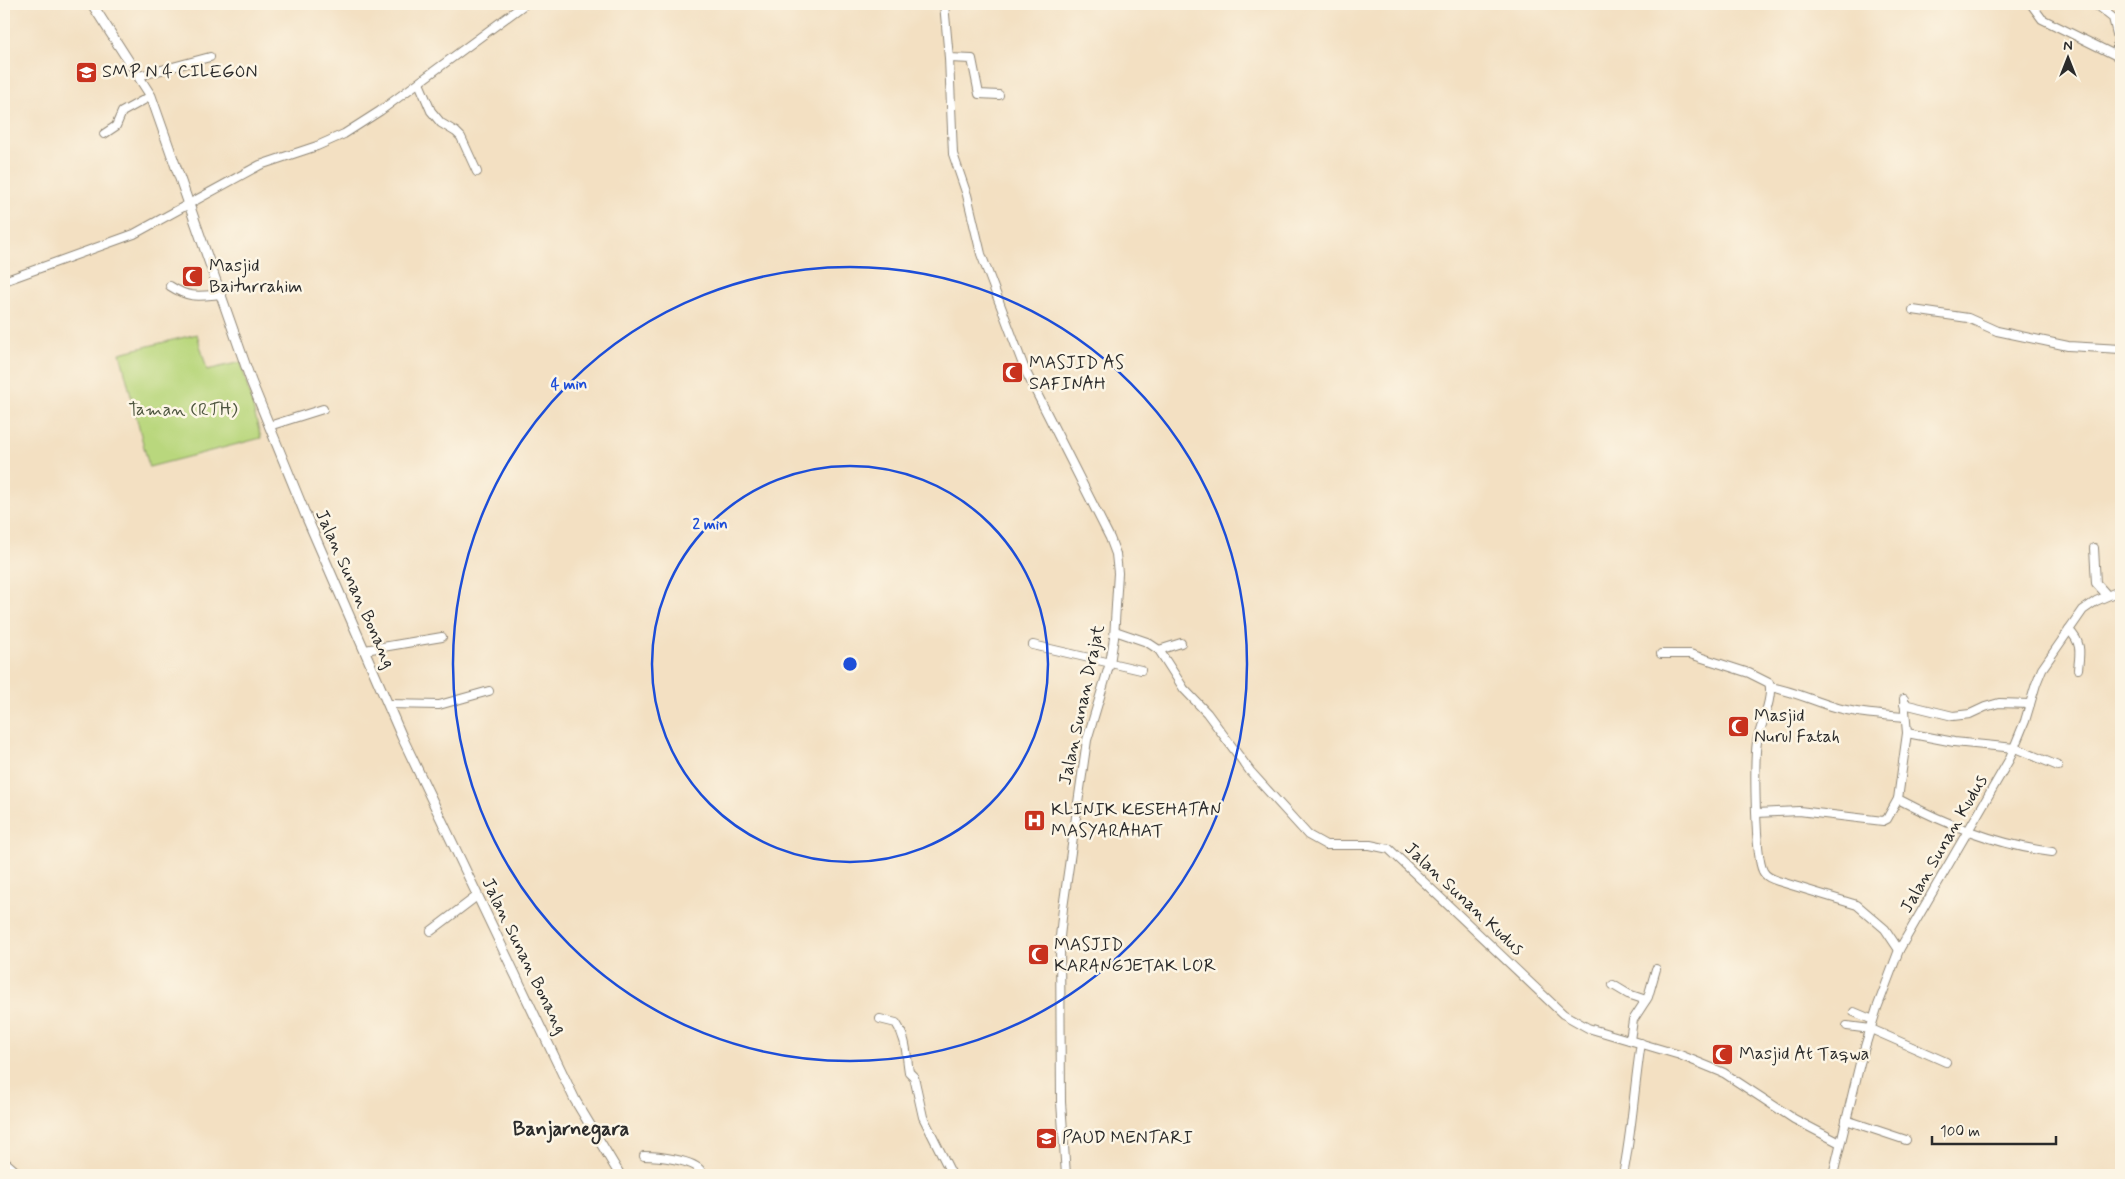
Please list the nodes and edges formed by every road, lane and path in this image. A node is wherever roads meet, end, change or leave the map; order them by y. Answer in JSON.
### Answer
{"nodes":[{"id":1,"x":92,"y":4,"type":"edge"},
{"id":2,"x":525,"y":4,"type":"edge"},
{"id":3,"x":944,"y":4,"type":"edge"},
{"id":4,"x":2031,"y":4,"type":"edge"},
{"id":5,"x":2095,"y":4,"type":"edge"},
{"id":6,"x":210,"y":57,"type":"dead end"},
{"id":7,"x":2119,"y":57,"type":"edge"},
{"id":8,"x":949,"y":58,"type":"junction"},
{"id":9,"x":139,"y":76,"type":"junction"},
{"id":10,"x":418,"y":83,"type":"junction"},
{"id":11,"x":999,"y":94,"type":"dead end"},
{"id":12,"x":151,"y":96,"type":"junction"},
{"id":13,"x":104,"y":134,"type":"dead end"},
{"id":14,"x":477,"y":172,"type":"dead end"},
{"id":15,"x":190,"y":204,"type":"junction"},
{"id":16,"x":4,"y":281,"type":"edge"},
{"id":17,"x":170,"y":286,"type":"dead end"},
{"id":18,"x":222,"y":294,"type":"junction"},
{"id":19,"x":1913,"y":310,"type":"dead end"},
{"id":20,"x":2121,"y":350,"type":"edge"},
{"id":21,"x":323,"y":408,"type":"dead end"},
{"id":22,"x":269,"y":426,"type":"junction"},
{"id":23,"x":2094,"y":548,"type":"dead end"},
{"id":24,"x":2121,"y":590,"type":"edge"},
{"id":25,"x":2107,"y":595,"type":"junction"},
{"id":26,"x":2069,"y":630,"type":"junction"},
{"id":27,"x":1115,"y":631,"type":"junction"},
{"id":28,"x":442,"y":638,"type":"dead end"},
{"id":29,"x":1182,"y":643,"type":"dead end"},
{"id":30,"x":1033,"y":646,"type":"dead end"},
{"id":31,"x":365,"y":650,"type":"junction"},
{"id":32,"x":1159,"y":650,"type":"junction"},
{"id":33,"x":1661,"y":654,"type":"dead end"},
{"id":34,"x":1110,"y":663,"type":"junction"},
{"id":35,"x":1140,"y":670,"type":"dead end"},
{"id":36,"x":2078,"y":670,"type":"dead end"},
{"id":37,"x":1770,"y":687,"type":"junction"},
{"id":38,"x":489,"y":691,"type":"dead end"},
{"id":39,"x":388,"y":704,"type":"junction"},
{"id":40,"x":2030,"y":704,"type":"junction"},
{"id":41,"x":1904,"y":717,"type":"junction"},
{"id":42,"x":1907,"y":733,"type":"junction"},
{"id":43,"x":2015,"y":748,"type":"junction"},
{"id":44,"x":2058,"y":766,"type":"dead end"},
{"id":45,"x":1898,"y":799,"type":"junction"},
{"id":46,"x":1757,"y":813,"type":"junction"},
{"id":47,"x":1968,"y":832,"type":"junction"},
{"id":48,"x":2052,"y":852,"type":"dead end"},
{"id":49,"x":477,"y":896,"type":"junction"},
{"id":50,"x":431,"y":932,"type":"dead end"},
{"id":51,"x":1900,"y":950,"type":"junction"},
{"id":52,"x":1656,"y":969,"type":"dead end"},
{"id":53,"x":1613,"y":986,"type":"dead end"},
{"id":54,"x":1646,"y":1000,"type":"junction"},
{"id":55,"x":1854,"y":1012,"type":"dead end"},
{"id":56,"x":880,"y":1019,"type":"dead end"},
{"id":57,"x":1873,"y":1020,"type":"junction"},
{"id":58,"x":1847,"y":1026,"type":"dead end"},
{"id":59,"x":1870,"y":1029,"type":"junction"},
{"id":60,"x":1630,"y":1040,"type":"junction"},
{"id":61,"x":1641,"y":1044,"type":"junction"},
{"id":62,"x":1946,"y":1062,"type":"dead end"},
{"id":63,"x":1846,"y":1120,"type":"junction"},
{"id":64,"x":1906,"y":1140,"type":"dead end"},
{"id":65,"x":1840,"y":1144,"type":"junction"},
{"id":66,"x":644,"y":1156,"type":"dead end"},
{"id":67,"x":4,"y":1161,"type":"edge"},
{"id":68,"x":20,"y":1175,"type":"edge"},
{"id":69,"x":620,"y":1175,"type":"edge"},
{"id":70,"x":700,"y":1175,"type":"edge"},
{"id":71,"x":952,"y":1175,"type":"edge"},
{"id":72,"x":1066,"y":1175,"type":"edge"},
{"id":73,"x":1623,"y":1175,"type":"edge"},
{"id":74,"x":1833,"y":1175,"type":"edge"}],
"edges":[{"from":1,"to":9,"type":"street","name":"Jalan Sunan Bonang"},
{"from":2,"to":10,"type":"street"},
{"from":3,"to":8,"type":"street","name":"Jalan Sunan Drajat"},
{"from":4,"to":7,"type":"street"},
{"from":5,"to":7,"type":"street"},
{"from":6,"to":9,"type":"street"},
{"from":8,"to":11,"type":"street"},
{"from":8,"to":27,"type":"street","name":"Jalan Sunan Drajat"},
{"from":9,"to":12,"type":"street","name":"Jalan Sunan Bonang"},
{"from":10,"to":14,"type":"street"},
{"from":10,"to":15,"type":"street"},
{"from":12,"to":13,"type":"street"},
{"from":12,"to":15,"type":"street","name":"Jalan Sunan Bonang"},
{"from":15,"to":16,"type":"street"},
{"from":15,"to":18,"type":"street","name":"Jalan Sunan Bonang"},
{"from":17,"to":18,"type":"street"},
{"from":18,"to":22,"type":"street","name":"Jalan Sunan Bonang"},
{"from":19,"to":20,"type":"street"},
{"from":21,"to":22,"type":"street"},
{"from":22,"to":31,"type":"street","name":"Jalan Sunan Bonang"},
{"from":23,"to":25,"type":"street"},
{"from":24,"to":25,"type":"street","name":"Jalan Sunan Kudus"},
{"from":25,"to":26,"type":"street","name":"Jalan Sunan Kudus"},
{"from":26,"to":36,"type":"street"},
{"from":26,"to":40,"type":"street","name":"Jalan Sunan Kudus"},
{"from":27,"to":32,"type":"street","name":"Jalan Sunan Kudus"},
{"from":27,"to":34,"type":"street","name":"Jalan Sunan Drajat"},
{"from":28,"to":31,"type":"street"},
{"from":29,"to":32,"type":"street"},
{"from":30,"to":34,"type":"street"},
{"from":31,"to":39,"type":"street","name":"Jalan Sunan Bonang"},
{"from":32,"to":60,"type":"street","name":"Jalan Sunan Kudus"},
{"from":33,"to":37,"type":"street"},
{"from":34,"to":35,"type":"street"},
{"from":34,"to":72,"type":"street","name":"Jalan Sunan Drajat"},
{"from":37,"to":41,"type":"street"},
{"from":37,"to":46,"type":"street"},
{"from":38,"to":39,"type":"street"},
{"from":39,"to":49,"type":"street","name":"Jalan Sunan Bonang"},
{"from":40,"to":41,"type":"street"},
{"from":40,"to":43,"type":"street","name":"Jalan Sunan Kudus"},
{"from":41,"to":42,"type":"street"},
{"from":42,"to":43,"type":"street"},
{"from":42,"to":45,"type":"street"},
{"from":43,"to":44,"type":"street"},
{"from":43,"to":47,"type":"street","name":"Jalan Sunan Kudus"},
{"from":45,"to":46,"type":"street"},
{"from":45,"to":47,"type":"street"},
{"from":46,"to":51,"type":"street"},
{"from":47,"to":48,"type":"street"},
{"from":47,"to":51,"type":"street","name":"Jalan Sunan Kudus"},
{"from":49,"to":50,"type":"street"},
{"from":49,"to":69,"type":"street","name":"Jalan Sunan Bonang"},
{"from":51,"to":57,"type":"street","name":"Jalan Sunan Kudus"},
{"from":52,"to":54,"type":"street"},
{"from":53,"to":54,"type":"street"},
{"from":54,"to":60,"type":"street"},
{"from":55,"to":57,"type":"street"},
{"from":56,"to":71,"type":"street"},
{"from":57,"to":59,"type":"street","name":"Jalan Sunan Kudus"},
{"from":58,"to":59,"type":"street"},
{"from":59,"to":62,"type":"street"},
{"from":59,"to":63,"type":"street","name":"Jalan Sunan Kudus"},
{"from":60,"to":61,"type":"street","name":"Jalan Sunan Kudus"},
{"from":61,"to":65,"type":"street","name":"Jalan Sunan Kudus"},
{"from":61,"to":73,"type":"street"},
{"from":63,"to":64,"type":"street"},
{"from":63,"to":65,"type":"street","name":"Jalan Sunan Kudus"},
{"from":65,"to":74,"type":"street","name":"Jalan Sunan Kudus"},
{"from":66,"to":70,"type":"street"},
{"from":67,"to":68,"type":"street"}]}
